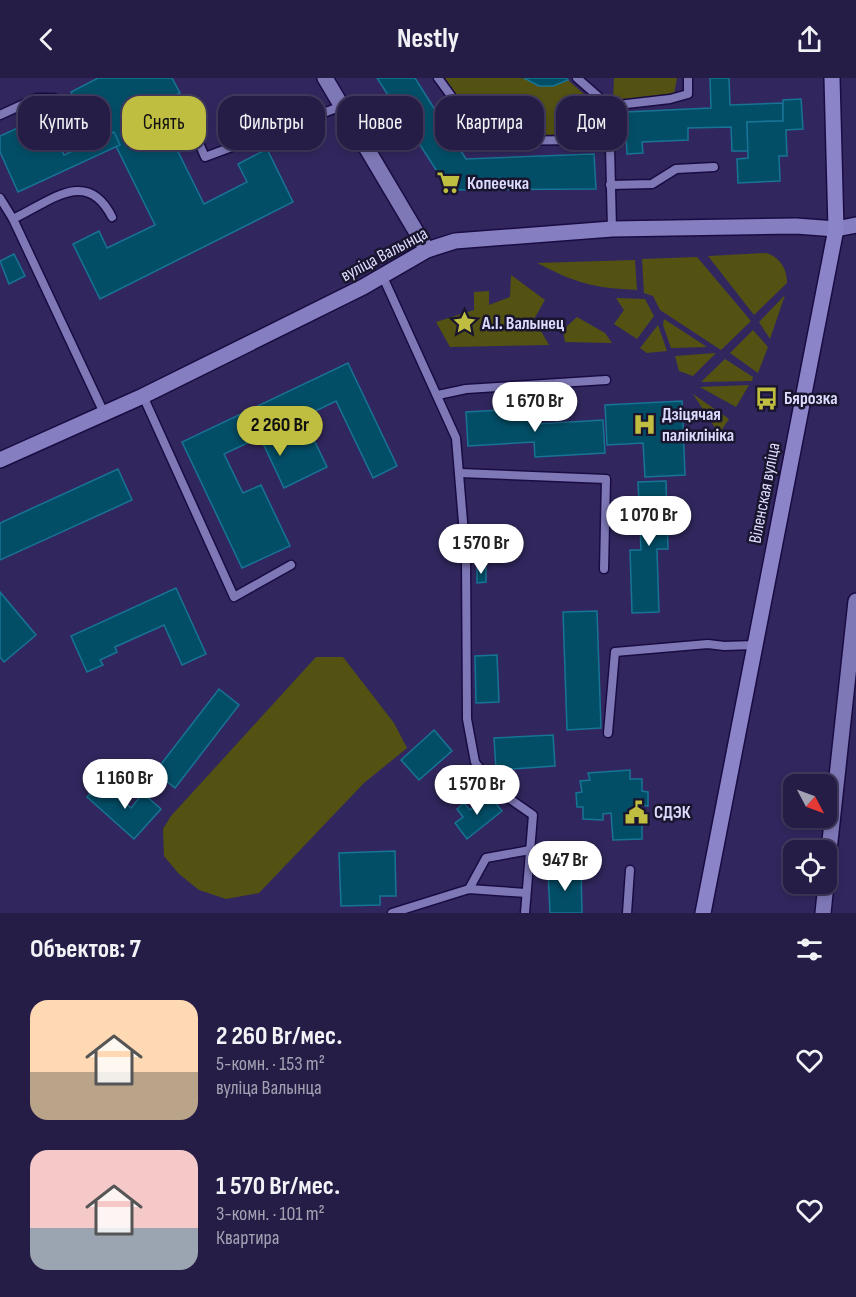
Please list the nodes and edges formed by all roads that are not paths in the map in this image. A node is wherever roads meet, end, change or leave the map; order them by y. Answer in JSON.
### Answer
{"nodes":[{"id":1,"x":325,"y":78,"type":"edge"},
{"id":2,"x":438,"y":78,"type":"edge"},
{"id":3,"x":577,"y":78,"type":"edge"},
{"id":4,"x":687,"y":78,"type":"edge"},
{"id":5,"x":832,"y":78,"type":"edge"},
{"id":6,"x":598,"y":96,"type":"edge"},
{"id":7,"x":337,"y":98,"type":"edge"},
{"id":8,"x":627,"y":104,"type":"edge"},
{"id":9,"x":18,"y":106,"type":"edge"},
{"id":10,"x":337,"y":108,"type":"edge"},
{"id":11,"x":0,"y":115,"type":"edge"},
{"id":12,"x":556,"y":140,"type":"edge"},
{"id":13,"x":202,"y":150,"type":"edge"},
{"id":14,"x":368,"y":150,"type":"edge"},
{"id":15,"x":610,"y":150,"type":"edge"},
{"id":16,"x":714,"y":167,"type":"dead end"},
{"id":17,"x":610,"y":185,"type":"junction"},
{"id":18,"x":0,"y":198,"type":"edge"},
{"id":19,"x":112,"y":217,"type":"dead end"},
{"id":20,"x":13,"y":219,"type":"junction"},
{"id":21,"x":856,"y":225,"type":"edge"},
{"id":22,"x":612,"y":229,"type":"junction"},
{"id":23,"x":836,"y":229,"type":"junction"},
{"id":24,"x":427,"y":250,"type":"junction"},
{"id":25,"x":383,"y":277,"type":"junction"},
{"id":26,"x":606,"y":380,"type":"dead end"},
{"id":27,"x":438,"y":395,"type":"junction"},
{"id":28,"x":143,"y":396,"type":"junction"},
{"id":29,"x":104,"y":413,"type":"junction"},
{"id":30,"x":0,"y":460,"type":"edge"},
{"id":31,"x":460,"y":473,"type":"junction"},
{"id":32,"x":291,"y":565,"type":"dead end"},
{"id":33,"x":604,"y":569,"type":"dead end"},
{"id":34,"x":856,"y":601,"type":"edge"},
{"id":35,"x":754,"y":645,"type":"junction"},
{"id":36,"x":608,"y":733,"type":"dead end"},
{"id":37,"x":830,"y":840,"type":"edge"},
{"id":38,"x":530,"y":850,"type":"junction"},
{"id":39,"x":630,"y":870,"type":"dead end"},
{"id":40,"x":469,"y":889,"type":"junction"},
{"id":41,"x":526,"y":893,"type":"junction"},
{"id":42,"x":825,"y":894,"type":"edge"},
{"id":43,"x":392,"y":913,"type":"edge"},
{"id":44,"x":525,"y":913,"type":"edge"},
{"id":45,"x":627,"y":913,"type":"edge"},
{"id":46,"x":703,"y":913,"type":"edge"},
{"id":47,"x":823,"y":913,"type":"edge"}],
"edges":[{"from":1,"to":7,"type":"street"},
{"from":2,"to":12,"type":"lane"},
{"from":3,"to":6,"type":"lane"},
{"from":4,"to":8,"type":"lane"},
{"from":5,"to":23,"type":"main road","name":"Віленская вуліца"},
{"from":9,"to":11,"type":"lane"},
{"from":10,"to":13,"type":"lane"},
{"from":14,"to":24,"type":"street"},
{"from":15,"to":17,"type":"lane"},
{"from":16,"to":17,"type":"lane"},
{"from":17,"to":22,"type":"lane"},
{"from":18,"to":20,"type":"lane"},
{"from":19,"to":20,"type":"lane"},
{"from":20,"to":29,"type":"lane"},
{"from":21,"to":23,"type":"street","name":"вуліца Валынца"},
{"from":22,"to":23,"type":"street","name":"вуліца Валынца"},
{"from":22,"to":24,"type":"street","name":"вуліца Валынца"},
{"from":23,"to":35,"type":"main road","name":"Віленская вуліца"},
{"from":24,"to":25,"type":"street","name":"вуліца Валынца"},
{"from":25,"to":27,"type":"lane"},
{"from":25,"to":28,"type":"street","name":"вуліца Валынца"},
{"from":26,"to":27,"type":"lane"},
{"from":27,"to":31,"type":"lane"},
{"from":28,"to":29,"type":"street","name":"вуліца Валынца"},
{"from":28,"to":32,"type":"lane"},
{"from":29,"to":30,"type":"street","name":"вуліца Валынца"},
{"from":31,"to":33,"type":"lane"},
{"from":31,"to":38,"type":"lane"},
{"from":34,"to":37,"type":"street"},
{"from":35,"to":36,"type":"lane"},
{"from":35,"to":46,"type":"main road","name":"Віленская вуліца"},
{"from":38,"to":40,"type":"lane"},
{"from":38,"to":41,"type":"lane"},
{"from":39,"to":45,"type":"lane"},
{"from":40,"to":41,"type":"lane"},
{"from":40,"to":43,"type":"lane"},
{"from":41,"to":44,"type":"lane"},
{"from":42,"to":47,"type":"street"}]}
